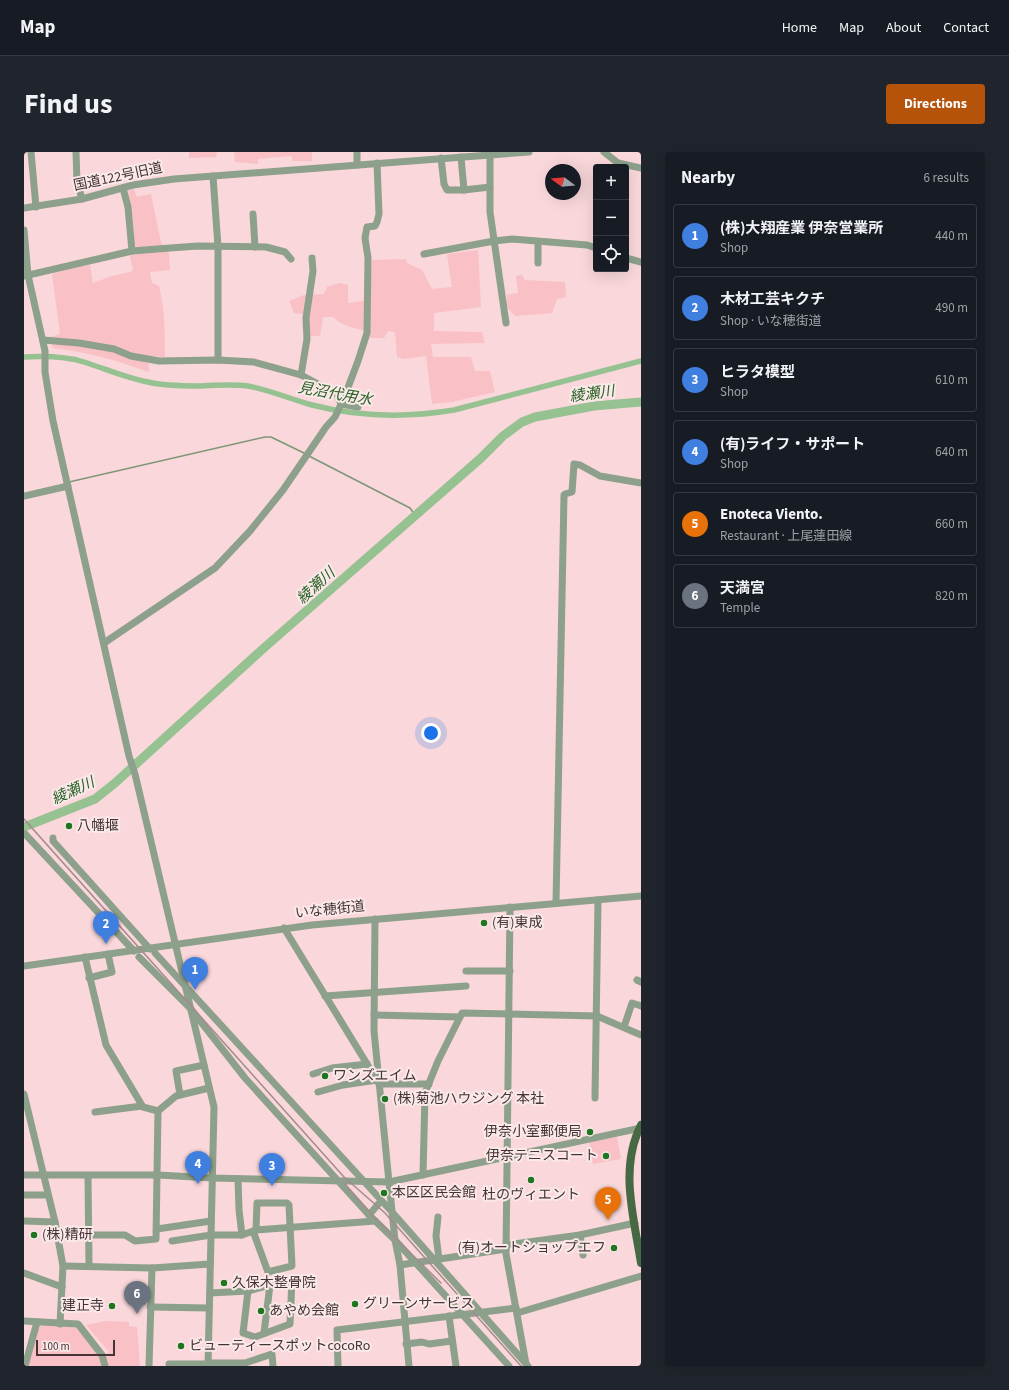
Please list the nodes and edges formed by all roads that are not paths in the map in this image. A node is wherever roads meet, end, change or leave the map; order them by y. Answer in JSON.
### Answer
{"nodes":[{"id":1,"x":76,"y":152,"type":"edge"},
{"id":2,"x":357,"y":152,"type":"edge"},
{"id":3,"x":529,"y":152,"type":"edge"},
{"id":4,"x":604,"y":152,"type":"edge"},
{"id":5,"x":490,"y":153,"type":"edge"},
{"id":6,"x":426,"y":155,"type":"edge"},
{"id":7,"x":29,"y":156,"type":"edge"},
{"id":8,"x":462,"y":156,"type":"junction"},
{"id":9,"x":441,"y":158,"type":"junction"},
{"id":10,"x":377,"y":163,"type":"junction"},
{"id":11,"x":357,"y":165,"type":"junction"},
{"id":12,"x":641,"y":168,"type":"edge"},
{"id":13,"x":213,"y":176,"type":"junction"},
{"id":14,"x":490,"y":187,"type":"junction"},
{"id":15,"x":123,"y":188,"type":"junction"},
{"id":16,"x":464,"y":190,"type":"junction"},
{"id":17,"x":82,"y":199,"type":"junction"},
{"id":18,"x":36,"y":207,"type":"junction"},
{"id":19,"x":24,"y":208,"type":"edge"},
{"id":20,"x":254,"y":214,"type":"dead end"},
{"id":21,"x":24,"y":230,"type":"edge"},
{"id":22,"x":494,"y":241,"type":"junction"},
{"id":23,"x":538,"y":242,"type":"junction"},
{"id":24,"x":218,"y":247,"type":"junction"},
{"id":25,"x":255,"y":247,"type":"junction"},
{"id":26,"x":593,"y":247,"type":"edge"},
{"id":27,"x":132,"y":251,"type":"junction"},
{"id":28,"x":424,"y":254,"type":"dead end"},
{"id":29,"x":312,"y":258,"type":"dead end"},
{"id":30,"x":291,"y":259,"type":"dead end"},
{"id":31,"x":629,"y":259,"type":"edge"},
{"id":32,"x":641,"y":262,"type":"edge"},
{"id":33,"x":538,"y":263,"type":"dead end"},
{"id":34,"x":26,"y":276,"type":"edge"},
{"id":35,"x":506,"y":323,"type":"dead end"},
{"id":36,"x":43,"y":340,"type":"junction"},
{"id":37,"x":218,"y":360,"type":"junction"},
{"id":38,"x":301,"y":375,"type":"junction"},
{"id":39,"x":358,"y":407,"type":"dead end"},
{"id":40,"x":339,"y":408,"type":"junction"},
{"id":41,"x":641,"y":483,"type":"edge"},
{"id":42,"x":68,"y":486,"type":"junction"},
{"id":43,"x":24,"y":496,"type":"edge"},
{"id":44,"x":104,"y":643,"type":"junction"},
{"id":45,"x":25,"y":834,"type":"dead end"},
{"id":46,"x":53,"y":838,"type":"dead end"},
{"id":47,"x":641,"y":896,"type":"edge"},
{"id":48,"x":598,"y":900,"type":"junction"},
{"id":49,"x":556,"y":904,"type":"junction"},
{"id":50,"x":510,"y":907,"type":"junction"},
{"id":51,"x":375,"y":919,"type":"junction"},
{"id":52,"x":284,"y":928,"type":"junction"},
{"id":53,"x":175,"y":945,"type":"junction"},
{"id":54,"x":152,"y":951,"type":"junction"},
{"id":55,"x":108,"y":954,"type":"junction"},
{"id":56,"x":136,"y":954,"type":"junction"},
{"id":57,"x":85,"y":957,"type":"junction"},
{"id":58,"x":24,"y":966,"type":"edge"},
{"id":59,"x":466,"y":971,"type":"dead end"},
{"id":60,"x":510,"y":971,"type":"junction"},
{"id":61,"x":89,"y":978,"type":"junction"},
{"id":62,"x":466,"y":986,"type":"dead end"},
{"id":63,"x":185,"y":987,"type":"junction"},
{"id":64,"x":374,"y":992,"type":"junction"},
{"id":65,"x":325,"y":996,"type":"junction"},
{"id":66,"x":641,"y":1006,"type":"edge"},
{"id":67,"x":190,"y":1008,"type":"junction"},
{"id":68,"x":509,"y":1014,"type":"junction"},
{"id":69,"x":374,"y":1015,"type":"junction"},
{"id":70,"x":597,"y":1016,"type":"junction"},
{"id":71,"x":460,"y":1017,"type":"junction"},
{"id":72,"x":624,"y":1027,"type":"junction"},
{"id":73,"x":641,"y":1035,"type":"edge"},
{"id":74,"x":367,"y":1064,"type":"junction"},
{"id":75,"x":204,"y":1065,"type":"junction"},
{"id":76,"x":313,"y":1074,"type":"dead end"},
{"id":77,"x":378,"y":1082,"type":"junction"},
{"id":78,"x":429,"y":1084,"type":"junction"},
{"id":79,"x":210,"y":1088,"type":"junction"},
{"id":80,"x":318,"y":1092,"type":"dead end"},
{"id":81,"x":24,"y":1094,"type":"edge"},
{"id":82,"x":180,"y":1095,"type":"junction"},
{"id":83,"x":596,"y":1098,"type":"dead end"},
{"id":84,"x":142,"y":1106,"type":"junction"},
{"id":85,"x":158,"y":1111,"type":"junction"},
{"id":86,"x":95,"y":1112,"type":"dead end"},
{"id":87,"x":640,"y":1128,"type":"edge"},
{"id":88,"x":506,"y":1156,"type":"junction"},
{"id":89,"x":24,"y":1175,"type":"edge"},
{"id":90,"x":43,"y":1175,"type":"junction"},
{"id":91,"x":158,"y":1175,"type":"junction"},
{"id":92,"x":423,"y":1175,"type":"junction"},
{"id":93,"x":88,"y":1176,"type":"junction"},
{"id":94,"x":212,"y":1178,"type":"junction"},
{"id":95,"x":238,"y":1179,"type":"junction"},
{"id":96,"x":338,"y":1181,"type":"junction"},
{"id":97,"x":364,"y":1182,"type":"junction"},
{"id":98,"x":389,"y":1182,"type":"junction"},
{"id":99,"x":24,"y":1195,"type":"edge"},
{"id":100,"x":48,"y":1195,"type":"junction"},
{"id":101,"x":381,"y":1201,"type":"junction"},
{"id":102,"x":392,"y":1212,"type":"junction"},
{"id":103,"x":369,"y":1215,"type":"junction"},
{"id":104,"x":438,"y":1217,"type":"dead end"},
{"id":105,"x":24,"y":1221,"type":"edge"},
{"id":106,"x":211,"y":1221,"type":"junction"},
{"id":107,"x":375,"y":1221,"type":"junction"},
{"id":108,"x":55,"y":1222,"type":"junction"},
{"id":109,"x":635,"y":1223,"type":"junction"},
{"id":110,"x":291,"y":1228,"type":"junction"},
{"id":111,"x":157,"y":1230,"type":"junction"},
{"id":112,"x":255,"y":1230,"type":"junction"},
{"id":113,"x":88,"y":1235,"type":"junction"},
{"id":114,"x":211,"y":1235,"type":"junction"},
{"id":115,"x":242,"y":1235,"type":"junction"},
{"id":116,"x":580,"y":1235,"type":"junction"},
{"id":117,"x":395,"y":1240,"type":"junction"},
{"id":118,"x":172,"y":1241,"type":"dead end"},
{"id":119,"x":506,"y":1247,"type":"junction"},
{"id":120,"x":583,"y":1255,"type":"dead end"},
{"id":121,"x":437,"y":1260,"type":"junction"},
{"id":122,"x":415,"y":1262,"type":"junction"},
{"id":123,"x":641,"y":1262,"type":"edge"},
{"id":124,"x":210,"y":1264,"type":"junction"},
{"id":125,"x":400,"y":1265,"type":"junction"},
{"id":126,"x":63,"y":1266,"type":"junction"},
{"id":127,"x":88,"y":1266,"type":"junction"},
{"id":128,"x":152,"y":1268,"type":"junction"},
{"id":129,"x":24,"y":1274,"type":"edge"},
{"id":130,"x":641,"y":1276,"type":"edge"},
{"id":131,"x":270,"y":1285,"type":"junction"},
{"id":132,"x":62,"y":1286,"type":"junction"},
{"id":133,"x":248,"y":1291,"type":"junction"},
{"id":134,"x":210,"y":1293,"type":"junction"},
{"id":135,"x":150,"y":1307,"type":"junction"},
{"id":136,"x":209,"y":1308,"type":"junction"},
{"id":137,"x":517,"y":1311,"type":"junction"},
{"id":138,"x":481,"y":1313,"type":"junction"},
{"id":139,"x":462,"y":1315,"type":"junction"},
{"id":140,"x":449,"y":1316,"type":"junction"},
{"id":141,"x":24,"y":1321,"type":"edge"},
{"id":142,"x":404,"y":1321,"type":"junction"},
{"id":143,"x":37,"y":1322,"type":"junction"},
{"id":144,"x":60,"y":1324,"type":"junction"},
{"id":145,"x":264,"y":1333,"type":"junction"},
{"id":146,"x":452,"y":1341,"type":"junction"},
{"id":147,"x":406,"y":1344,"type":"junction"},
{"id":148,"x":169,"y":1364,"type":"dead end"},
{"id":149,"x":208,"y":1364,"type":"edge"},
{"id":150,"x":527,"y":1365,"type":"edge"},
{"id":151,"x":25,"y":1366,"type":"edge"},
{"id":152,"x":105,"y":1366,"type":"edge"},
{"id":153,"x":149,"y":1366,"type":"edge"},
{"id":154,"x":273,"y":1366,"type":"edge"},
{"id":155,"x":338,"y":1366,"type":"edge"},
{"id":156,"x":409,"y":1366,"type":"edge"},
{"id":157,"x":456,"y":1366,"type":"edge"},
{"id":158,"x":509,"y":1366,"type":"edge"}],
"edges":[{"from":1,"to":17,"type":"street"},
{"from":2,"to":11,"type":"street"},
{"from":3,"to":5,"type":"street","name":"国道122号旧道"},
{"from":4,"to":12,"type":"street"},
{"from":5,"to":8,"type":"street","name":"国道122号旧道"},
{"from":5,"to":14,"type":"street"},
{"from":6,"to":9,"type":"street","name":"国道122号旧道"},
{"from":6,"to":10,"type":"street","name":"国道122号旧道"},
{"from":7,"to":18,"type":"street"},
{"from":8,"to":9,"type":"street","name":"国道122号旧道"},
{"from":8,"to":16,"type":"street"},
{"from":9,"to":16,"type":"street"},
{"from":10,"to":11,"type":"street","name":"国道122号旧道"},
{"from":10,"to":40,"type":"street"},
{"from":11,"to":13,"type":"street","name":"国道122号旧道"},
{"from":13,"to":15,"type":"street","name":"国道122号旧道"},
{"from":13,"to":24,"type":"street"},
{"from":14,"to":16,"type":"street"},
{"from":14,"to":22,"type":"street"},
{"from":15,"to":17,"type":"street","name":"国道122号旧道"},
{"from":15,"to":27,"type":"street"},
{"from":17,"to":18,"type":"street","name":"国道122号旧道"},
{"from":18,"to":19,"type":"street","name":"国道122号旧道"},
{"from":20,"to":25,"type":"street"},
{"from":21,"to":34,"type":"street"},
{"from":22,"to":23,"type":"street"},
{"from":22,"to":28,"type":"street"},
{"from":22,"to":35,"type":"street"},
{"from":23,"to":26,"type":"street"},
{"from":23,"to":33,"type":"street"},
{"from":24,"to":25,"type":"street"},
{"from":24,"to":27,"type":"street"},
{"from":24,"to":37,"type":"street"},
{"from":25,"to":30,"type":"street"},
{"from":27,"to":34,"type":"street"},
{"from":29,"to":38,"type":"street"},
{"from":31,"to":32,"type":"street"},
{"from":34,"to":36,"type":"street"},
{"from":36,"to":37,"type":"street"},
{"from":36,"to":42,"type":"street"},
{"from":37,"to":38,"type":"street"},
{"from":38,"to":40,"type":"street"},
{"from":39,"to":40,"type":"street"},
{"from":40,"to":44,"type":"street"},
{"from":41,"to":49,"type":"street"},
{"from":42,"to":43,"type":"street"},
{"from":42,"to":44,"type":"street"},
{"from":44,"to":53,"type":"street"},
{"from":45,"to":56,"type":"street"},
{"from":46,"to":54,"type":"street"},
{"from":47,"to":48,"type":"street","name":"いな穂街道"},
{"from":48,"to":49,"type":"street","name":"いな穂街道"},
{"from":48,"to":70,"type":"street"},
{"from":49,"to":50,"type":"street","name":"いな穂街道"},
{"from":50,"to":51,"type":"street","name":"いな穂街道"},
{"from":50,"to":60,"type":"street"},
{"from":51,"to":52,"type":"street","name":"いな穂街道"},
{"from":51,"to":64,"type":"street"},
{"from":52,"to":53,"type":"street","name":"いな穂街道"},
{"from":52,"to":65,"type":"street"},
{"from":53,"to":54,"type":"street","name":"いな穂街道"},
{"from":53,"to":63,"type":"street"},
{"from":54,"to":56,"type":"street","name":"いな穂街道"},
{"from":54,"to":63,"type":"street"},
{"from":55,"to":56,"type":"street","name":"いな穂街道"},
{"from":55,"to":57,"type":"street","name":"いな穂街道"},
{"from":55,"to":61,"type":"street"},
{"from":56,"to":67,"type":"street"},
{"from":57,"to":58,"type":"street","name":"いな穂街道"},
{"from":57,"to":61,"type":"street"},
{"from":59,"to":60,"type":"street"},
{"from":60,"to":68,"type":"street"},
{"from":61,"to":84,"type":"street"},
{"from":62,"to":64,"type":"street"},
{"from":63,"to":67,"type":"street"},
{"from":63,"to":97,"type":"street"},
{"from":64,"to":65,"type":"street"},
{"from":64,"to":69,"type":"street"},
{"from":65,"to":74,"type":"street"},
{"from":66,"to":72,"type":"street"},
{"from":67,"to":75,"type":"street"},
{"from":67,"to":96,"type":"street"},
{"from":68,"to":70,"type":"street"},
{"from":68,"to":71,"type":"street"},
{"from":68,"to":88,"type":"street"},
{"from":69,"to":71,"type":"street"},
{"from":69,"to":77,"type":"street"},
{"from":70,"to":72,"type":"street"},
{"from":70,"to":83,"type":"street"},
{"from":71,"to":78,"type":"street"},
{"from":72,"to":73,"type":"street"},
{"from":74,"to":76,"type":"street"},
{"from":74,"to":77,"type":"street"},
{"from":75,"to":79,"type":"street"},
{"from":75,"to":82,"type":"street"},
{"from":77,"to":78,"type":"street"},
{"from":77,"to":80,"type":"street"},
{"from":77,"to":98,"type":"street"},
{"from":78,"to":92,"type":"street"},
{"from":79,"to":82,"type":"street"},
{"from":79,"to":94,"type":"street"},
{"from":81,"to":90,"type":"street"},
{"from":82,"to":85,"type":"street"},
{"from":84,"to":85,"type":"street"},
{"from":84,"to":86,"type":"street"},
{"from":85,"to":91,"type":"street"},
{"from":87,"to":88,"type":"street"},
{"from":87,"to":109,"type":"main road"},
{"from":88,"to":92,"type":"street"},
{"from":88,"to":119,"type":"street"},
{"from":89,"to":90,"type":"street"},
{"from":90,"to":93,"type":"street"},
{"from":90,"to":100,"type":"street"},
{"from":91,"to":93,"type":"street"},
{"from":91,"to":94,"type":"street"},
{"from":91,"to":111,"type":"street"},
{"from":92,"to":98,"type":"street"},
{"from":93,"to":113,"type":"street"},
{"from":94,"to":95,"type":"street"},
{"from":94,"to":106,"type":"street"},
{"from":95,"to":96,"type":"street"},
{"from":95,"to":115,"type":"street"},
{"from":96,"to":97,"type":"street"},
{"from":96,"to":103,"type":"street"},
{"from":97,"to":98,"type":"street"},
{"from":97,"to":101,"type":"street"},
{"from":98,"to":102,"type":"street"},
{"from":99,"to":100,"type":"street"},
{"from":100,"to":108,"type":"street"},
{"from":101,"to":102,"type":"street"},
{"from":101,"to":103,"type":"street"},
{"from":102,"to":117,"type":"street"},
{"from":102,"to":121,"type":"street"},
{"from":103,"to":107,"type":"street"},
{"from":104,"to":121,"type":"street"},
{"from":105,"to":108,"type":"street"},
{"from":106,"to":111,"type":"street"},
{"from":106,"to":114,"type":"street"},
{"from":107,"to":110,"type":"street"},
{"from":107,"to":117,"type":"street"},
{"from":108,"to":126,"type":"street"},
{"from":109,"to":116,"type":"street"},
{"from":109,"to":123,"type":"main road"},
{"from":110,"to":112,"type":"street"},
{"from":110,"to":112,"type":"street"},
{"from":110,"to":112,"type":"street"},
{"from":111,"to":113,"type":"street"},
{"from":112,"to":115,"type":"street"},
{"from":113,"to":127,"type":"street"},
{"from":114,"to":115,"type":"street"},
{"from":114,"to":118,"type":"street"},
{"from":114,"to":124,"type":"street"},
{"from":116,"to":119,"type":"street"},
{"from":116,"to":120,"type":"street"},
{"from":117,"to":122,"type":"street"},
{"from":117,"to":125,"type":"street"},
{"from":119,"to":121,"type":"street"},
{"from":119,"to":137,"type":"street"},
{"from":121,"to":122,"type":"street"},
{"from":121,"to":138,"type":"street"},
{"from":122,"to":125,"type":"street"},
{"from":122,"to":139,"type":"street"},
{"from":124,"to":128,"type":"street"},
{"from":124,"to":134,"type":"street"},
{"from":125,"to":142,"type":"street"},
{"from":126,"to":127,"type":"street"},
{"from":126,"to":132,"type":"street"},
{"from":127,"to":128,"type":"street"},
{"from":128,"to":135,"type":"street"},
{"from":129,"to":132,"type":"street"},
{"from":130,"to":137,"type":"street"},
{"from":131,"to":133,"type":"street"},
{"from":131,"to":145,"type":"street"},
{"from":131,"to":145,"type":"street"},
{"from":132,"to":144,"type":"street"},
{"from":133,"to":134,"type":"street"},
{"from":133,"to":145,"type":"street"},
{"from":134,"to":136,"type":"street"},
{"from":135,"to":136,"type":"street"},
{"from":135,"to":153,"type":"street"},
{"from":136,"to":149,"type":"street"},
{"from":137,"to":138,"type":"street"},
{"from":137,"to":150,"type":"street"},
{"from":138,"to":139,"type":"street"},
{"from":138,"to":150,"type":"street"},
{"from":139,"to":140,"type":"street"},
{"from":139,"to":158,"type":"street"},
{"from":140,"to":142,"type":"street"},
{"from":140,"to":146,"type":"street"},
{"from":141,"to":143,"type":"street"},
{"from":142,"to":147,"type":"street"},
{"from":142,"to":155,"type":"street"},
{"from":143,"to":144,"type":"street"},
{"from":143,"to":151,"type":"street"},
{"from":144,"to":152,"type":"street"},
{"from":146,"to":147,"type":"street"},
{"from":146,"to":157,"type":"street"},
{"from":147,"to":156,"type":"street"},
{"from":148,"to":149,"type":"street"},
{"from":149,"to":154,"type":"street"}]}
